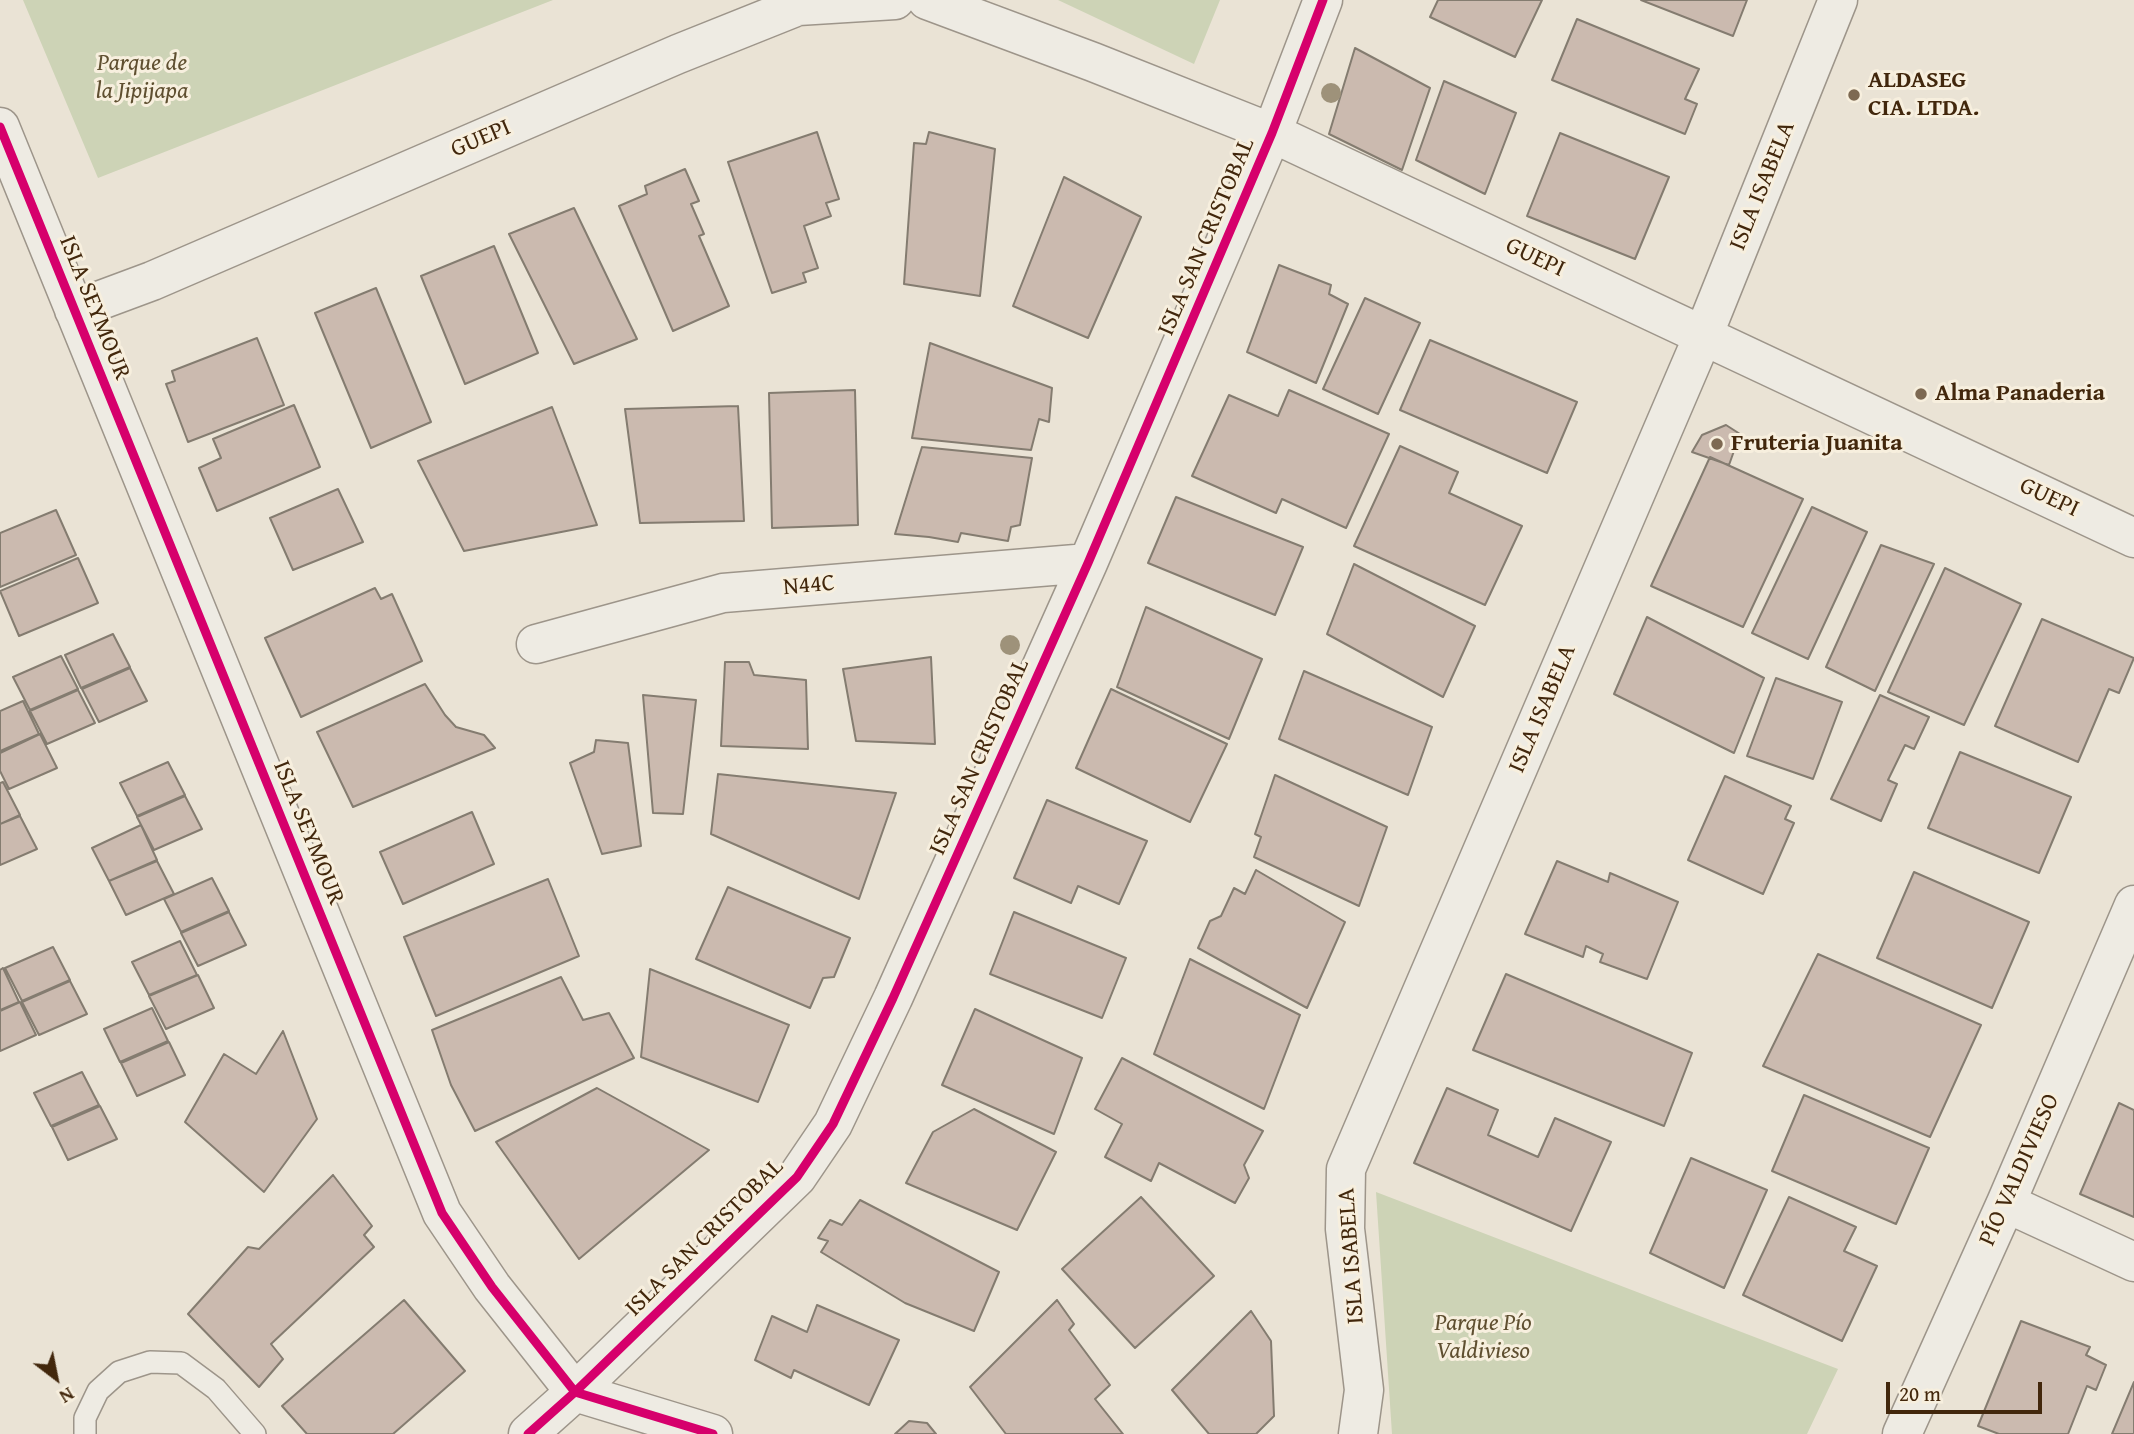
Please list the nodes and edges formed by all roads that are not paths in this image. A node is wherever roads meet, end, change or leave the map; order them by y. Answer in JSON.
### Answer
{"nodes":[{"id":1,"x":895,"y":0,"type":"edge"},
{"id":2,"x":927,"y":0,"type":"edge"},
{"id":3,"x":1323,"y":0,"type":"edge"},
{"id":4,"x":1838,"y":0,"type":"edge"},
{"id":5,"x":0,"y":127,"type":"edge"},
{"id":6,"x":1272,"y":134,"type":"junction"},
{"id":7,"x":74,"y":310,"type":"junction"},
{"id":8,"x":1703,"y":336,"type":"junction"},
{"id":9,"x":2134,"y":538,"type":"edge"},
{"id":10,"x":1088,"y":563,"type":"junction"},
{"id":11,"x":536,"y":644,"type":"dead end"},
{"id":12,"x":2134,"y":905,"type":"edge"},
{"id":13,"x":2006,"y":1203,"type":"junction"},
{"id":14,"x":2134,"y":1262,"type":"edge"},
{"id":15,"x":575,"y":1392,"type":"junction"},
{"id":16,"x":85,"y":1434,"type":"edge"},
{"id":17,"x":256,"y":1434,"type":"edge"},
{"id":18,"x":528,"y":1434,"type":"edge"},
{"id":19,"x":713,"y":1434,"type":"edge"},
{"id":20,"x":1358,"y":1434,"type":"edge"},
{"id":21,"x":1902,"y":1434,"type":"edge"}],
"edges":[{"from":1,"to":7,"type":"street","name":"GUEPI"},
{"from":2,"to":6,"type":"street","name":"GUEPI"},
{"from":3,"to":6,"type":"street","name":"ISLA SAN CRISTOBAL"},
{"from":4,"to":8,"type":"street","name":"ISLA ISABELA"},
{"from":5,"to":7,"type":"street","name":"ISLA SEYMOUR"},
{"from":6,"to":8,"type":"street","name":"GUEPI"},
{"from":6,"to":10,"type":"street","name":"ISLA SAN CRISTOBAL"},
{"from":7,"to":15,"type":"street","name":"ISLA SEYMOUR"},
{"from":8,"to":9,"type":"street","name":"GUEPI"},
{"from":8,"to":20,"type":"street","name":"ISLA ISABELA"},
{"from":10,"to":11,"type":"street","name":"N44C"},
{"from":10,"to":15,"type":"street","name":"ISLA SAN CRISTOBAL"},
{"from":12,"to":13,"type":"street","name":"PÍO VALDIVIESO"},
{"from":13,"to":14,"type":"street"},
{"from":13,"to":21,"type":"street","name":"PÍO VALDIVIESO"},
{"from":15,"to":18,"type":"street","name":"ISLA SAN CRISTOBAL"},
{"from":15,"to":19,"type":"street"},
{"from":16,"to":17,"type":"lane"}]}
